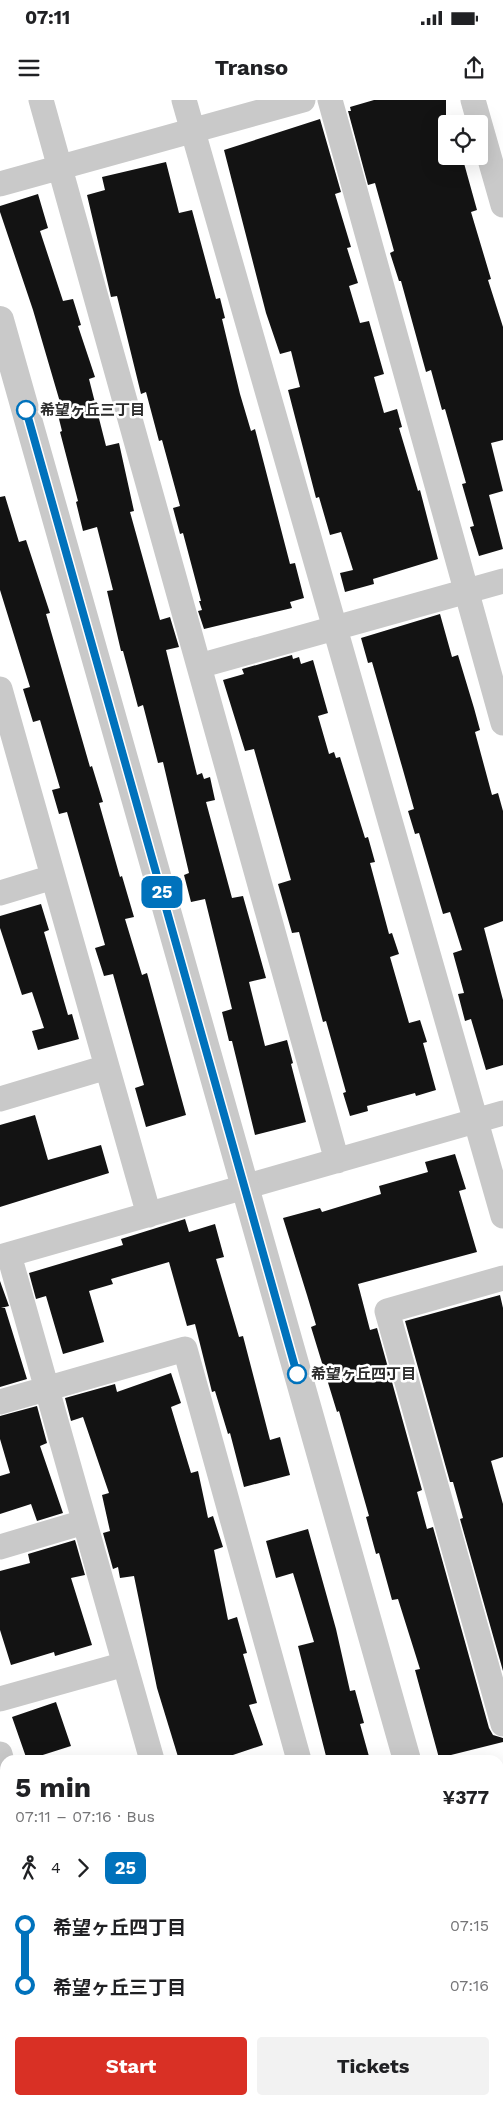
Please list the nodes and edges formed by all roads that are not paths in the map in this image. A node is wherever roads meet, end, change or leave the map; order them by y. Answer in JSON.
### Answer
{"nodes":[{"id":1,"x":41,"y":100,"type":"edge"},
{"id":2,"x":184,"y":100,"type":"edge"},
{"id":3,"x":303,"y":100,"type":"edge"},
{"id":4,"x":330,"y":100,"type":"edge"},
{"id":5,"x":473,"y":100,"type":"edge"},
{"id":6,"x":192,"y":130,"type":"junction"},
{"id":7,"x":60,"y":167,"type":"junction"},
{"id":8,"x":0,"y":184,"type":"edge"},
{"id":9,"x":503,"y":205,"type":"edge"},
{"id":10,"x":0,"y":320,"type":"edge"},
{"id":11,"x":503,"y":581,"type":"edge"},
{"id":12,"x":466,"y":591,"type":"junction"},
{"id":13,"x":335,"y":628,"type":"junction"},
{"id":14,"x":199,"y":666,"type":"junction"},
{"id":15,"x":0,"y":689,"type":"edge"},
{"id":16,"x":503,"y":722,"type":"edge"},
{"id":17,"x":53,"y":877,"type":"junction"},
{"id":18,"x":0,"y":893,"type":"edge"},
{"id":19,"x":107,"y":1067,"type":"junction"},
{"id":20,"x":0,"y":1099,"type":"edge"},
{"id":21,"x":503,"y":1112,"type":"edge"},
{"id":22,"x":476,"y":1120,"type":"junction"},
{"id":23,"x":337,"y":1160,"type":"junction"},
{"id":24,"x":245,"y":1187,"type":"junction"},
{"id":25,"x":149,"y":1215,"type":"junction"},
{"id":26,"x":503,"y":1216,"type":"edge"},
{"id":27,"x":5,"y":1256,"type":"edge"},
{"id":28,"x":503,"y":1278,"type":"edge"},
{"id":29,"x":47,"y":1389,"type":"junction"},
{"id":30,"x":0,"y":1402,"type":"edge"},
{"id":31,"x":84,"y":1522,"type":"junction"},
{"id":32,"x":0,"y":1547,"type":"edge"},
{"id":33,"x":125,"y":1664,"type":"junction"},
{"id":34,"x":0,"y":1699,"type":"edge"},
{"id":35,"x":503,"y":1724,"type":"edge"},
{"id":36,"x":151,"y":1755,"type":"edge"},
{"id":37,"x":298,"y":1755,"type":"edge"},
{"id":38,"x":406,"y":1755,"type":"edge"}],
"edges":[{"from":1,"to":7,"type":"street"},
{"from":2,"to":6,"type":"street"},
{"from":3,"to":6,"type":"street"},
{"from":4,"to":12,"type":"street"},
{"from":5,"to":9,"type":"street"},
{"from":6,"to":7,"type":"street"},
{"from":6,"to":13,"type":"street"},
{"from":7,"to":8,"type":"street"},
{"from":7,"to":14,"type":"street"},
{"from":10,"to":24,"type":"street"},
{"from":11,"to":12,"type":"street"},
{"from":12,"to":13,"type":"street"},
{"from":12,"to":16,"type":"street"},
{"from":13,"to":14,"type":"street"},
{"from":13,"to":22,"type":"street"},
{"from":14,"to":23,"type":"street"},
{"from":15,"to":17,"type":"street"},
{"from":17,"to":18,"type":"street"},
{"from":17,"to":19,"type":"street"},
{"from":19,"to":20,"type":"street"},
{"from":19,"to":25,"type":"street"},
{"from":21,"to":22,"type":"street"},
{"from":22,"to":23,"type":"street"},
{"from":22,"to":26,"type":"street"},
{"from":23,"to":24,"type":"street"},
{"from":24,"to":25,"type":"street"},
{"from":24,"to":38,"type":"street"},
{"from":25,"to":27,"type":"street"},
{"from":27,"to":29,"type":"street"},
{"from":28,"to":35,"type":"street"},
{"from":29,"to":30,"type":"street"},
{"from":29,"to":31,"type":"street"},
{"from":29,"to":37,"type":"street"},
{"from":31,"to":32,"type":"street"},
{"from":31,"to":33,"type":"street"},
{"from":33,"to":34,"type":"street"},
{"from":33,"to":36,"type":"street"}]}
